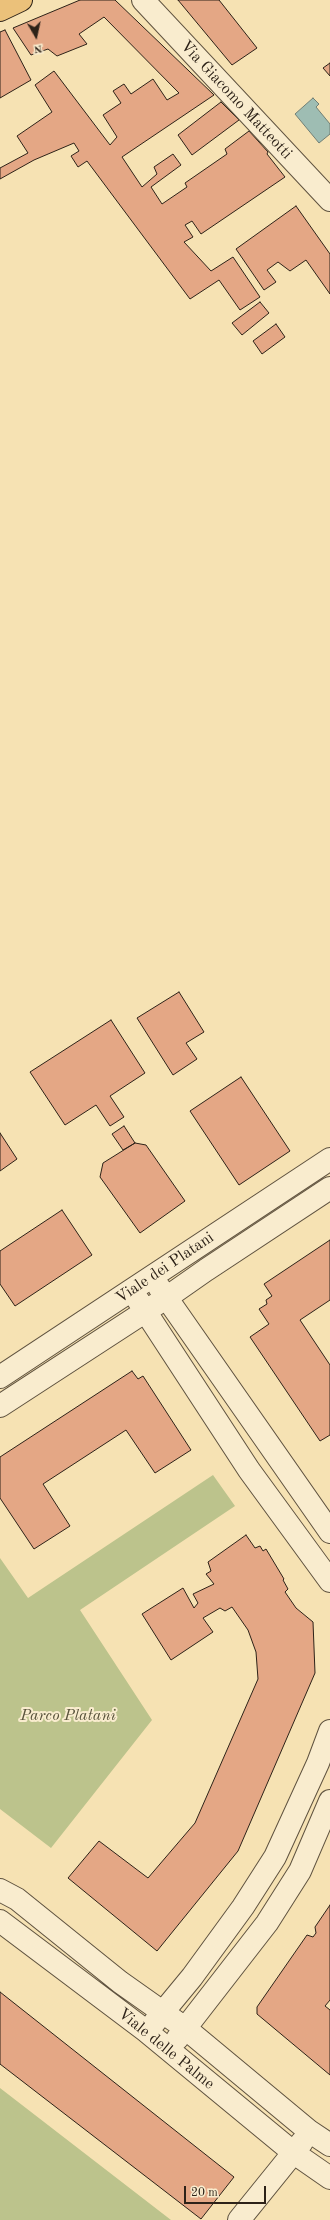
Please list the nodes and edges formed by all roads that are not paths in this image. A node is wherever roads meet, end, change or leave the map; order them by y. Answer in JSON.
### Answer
{"nodes":[{"id":1,"x":21,"y":0,"type":"edge"},
{"id":2,"x":143,"y":0,"type":"edge"},
{"id":3,"x":0,"y":10,"type":"edge"},
{"id":4,"x":330,"y":200,"type":"edge"},
{"id":5,"x":330,"y":1159,"type":"edge"},
{"id":6,"x":330,"y":1188,"type":"edge"},
{"id":7,"x":153,"y":1278,"type":"junction"},
{"id":8,"x":132,"y":1290,"type":"junction"},
{"id":9,"x":166,"y":1298,"type":"junction"},
{"id":10,"x":146,"y":1311,"type":"junction"},
{"id":11,"x":0,"y":1377,"type":"edge"},
{"id":12,"x":0,"y":1406,"type":"edge"},
{"id":13,"x":330,"y":1532,"type":"edge"},
{"id":14,"x":330,"y":1581,"type":"edge"},
{"id":15,"x":330,"y":1731,"type":"edge"},
{"id":16,"x":330,"y":1801,"type":"edge"},
{"id":17,"x":0,"y":1890,"type":"edge"},
{"id":18,"x":0,"y":1921,"type":"edge"},
{"id":19,"x":163,"y":2013,"type":"junction"},
{"id":20,"x":185,"y":2028,"type":"junction"},
{"id":21,"x":146,"y":2031,"type":"junction"},
{"id":22,"x":169,"y":2050,"type":"junction"},
{"id":23,"x":309,"y":2131,"type":"junction"},
{"id":24,"x":330,"y":2145,"type":"edge"},
{"id":25,"x":294,"y":2153,"type":"junction"},
{"id":26,"x":330,"y":2178,"type":"edge"},
{"id":27,"x":238,"y":2220,"type":"edge"}],
"edges":[{"from":1,"to":3,"type":"main road"},
{"from":2,"to":4,"type":"street","name":"Via Giacomo Matteotti"},
{"from":5,"to":7,"type":"street","name":"Viale dei Platani"},
{"from":6,"to":9,"type":"street","name":"Viale dei Platani"},
{"from":7,"to":8,"type":"street","name":"Viale dei Platani"},
{"from":7,"to":9,"type":"street"},
{"from":8,"to":10,"type":"street"},
{"from":8,"to":11,"type":"street","name":"Viale dei Platani"},
{"from":9,"to":10,"type":"street","name":"Viale dei Platani"},
{"from":9,"to":13,"type":"street"},
{"from":10,"to":12,"type":"street","name":"Viale dei Platani"},
{"from":10,"to":14,"type":"street"},
{"from":15,"to":19,"type":"street"},
{"from":16,"to":20,"type":"street"},
{"from":17,"to":19,"type":"street","name":"Viale delle Palme"},
{"from":18,"to":21,"type":"street","name":"Viale delle Palme"},
{"from":19,"to":20,"type":"street","name":"Viale delle Palme"},
{"from":19,"to":21,"type":"street"},
{"from":20,"to":22,"type":"street"},
{"from":20,"to":23,"type":"street","name":"Viale delle Palme"},
{"from":21,"to":22,"type":"street","name":"Viale delle Palme"},
{"from":22,"to":25,"type":"street","name":"Viale delle Palme"},
{"from":23,"to":24,"type":"street","name":"Viale delle Palme"},
{"from":23,"to":25,"type":"street"},
{"from":25,"to":26,"type":"street","name":"Viale delle Palme"},
{"from":25,"to":27,"type":"street"}]}
